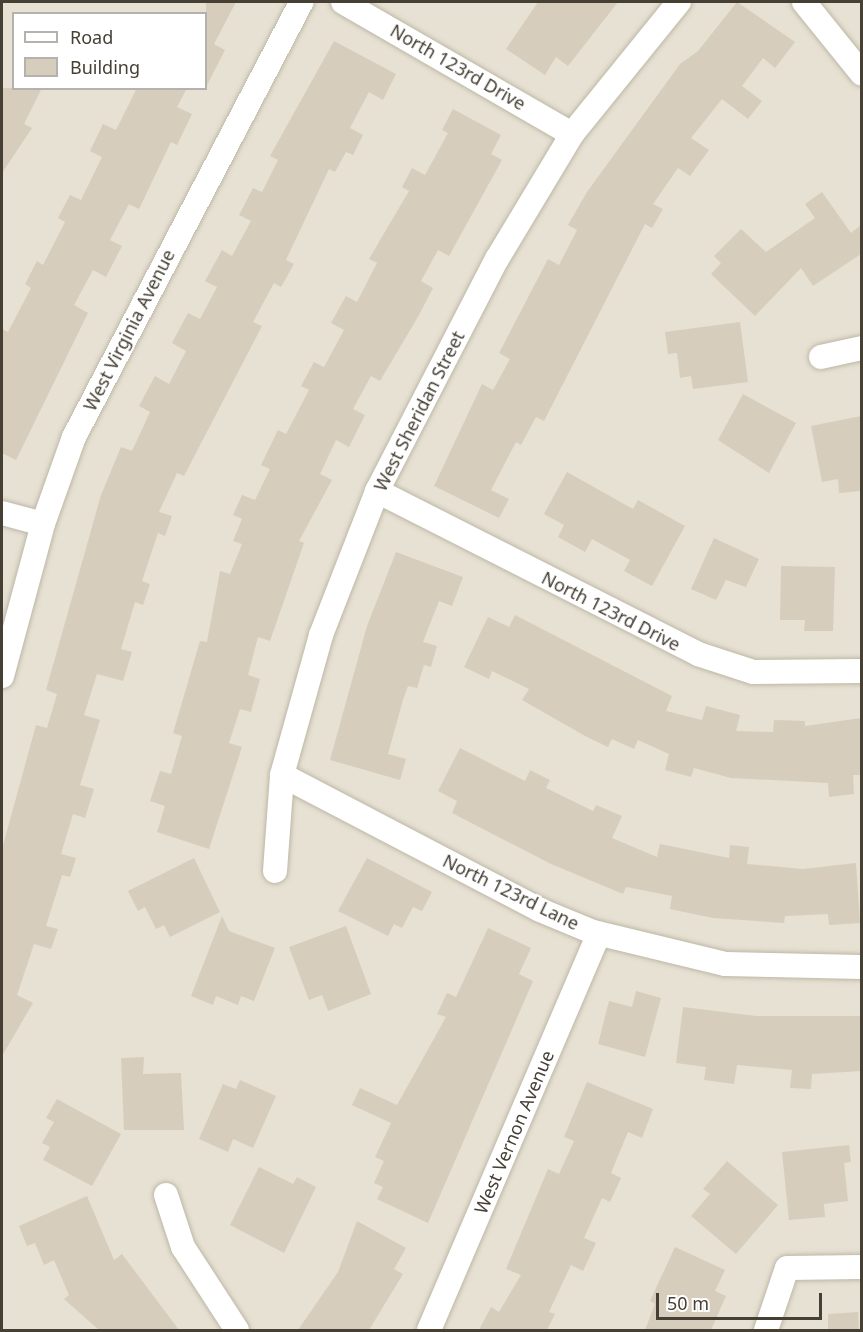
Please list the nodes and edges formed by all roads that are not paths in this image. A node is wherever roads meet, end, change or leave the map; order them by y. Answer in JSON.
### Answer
{"nodes":[{"id":1,"x":301,"y":2,"type":"edge"},
{"id":2,"x":343,"y":2,"type":"edge"},
{"id":3,"x":679,"y":2,"type":"edge"},
{"id":4,"x":804,"y":2,"type":"edge"},
{"id":5,"x":861,"y":74,"type":"edge"},
{"id":6,"x":572,"y":134,"type":"junction"},
{"id":7,"x":861,"y":348,"type":"edge"},
{"id":8,"x":821,"y":357,"type":"dead end"},
{"id":9,"x":377,"y":491,"type":"junction"},
{"id":10,"x":2,"y":513,"type":"edge"},
{"id":11,"x":43,"y":524,"type":"junction"},
{"id":12,"x":861,"y":671,"type":"edge"},
{"id":13,"x":2,"y":676,"type":"edge"},
{"id":14,"x":282,"y":775,"type":"junction"},
{"id":15,"x":275,"y":871,"type":"dead end"},
{"id":16,"x":599,"y":934,"type":"junction"},
{"id":17,"x":861,"y":967,"type":"edge"},
{"id":18,"x":166,"y":1195,"type":"dead end"},
{"id":19,"x":861,"y":1267,"type":"edge"},
{"id":20,"x":237,"y":1330,"type":"edge"},
{"id":21,"x":429,"y":1330,"type":"edge"},
{"id":22,"x":766,"y":1330,"type":"edge"}],
"edges":[{"from":1,"to":11,"type":"street","name":"West Virginia Avenue"},
{"from":2,"to":6,"type":"street","name":"North 123rd Drive"},
{"from":3,"to":6,"type":"street","name":"West Sheridan Street"},
{"from":4,"to":5,"type":"street"},
{"from":6,"to":9,"type":"street","name":"West Sheridan Street"},
{"from":7,"to":8,"type":"street"},
{"from":9,"to":12,"type":"street","name":"North 123rd Drive"},
{"from":9,"to":14,"type":"street","name":"West Sheridan Street"},
{"from":10,"to":11,"type":"street"},
{"from":11,"to":13,"type":"street","name":"West Virginia Avenue"},
{"from":14,"to":15,"type":"street","name":"West Sheridan Street"},
{"from":14,"to":16,"type":"street","name":"North 123rd Lane"},
{"from":16,"to":17,"type":"street","name":"North 123rd Lane"},
{"from":16,"to":21,"type":"street","name":"West Vernon Avenue"},
{"from":18,"to":20,"type":"street"},
{"from":19,"to":22,"type":"street"}]}
